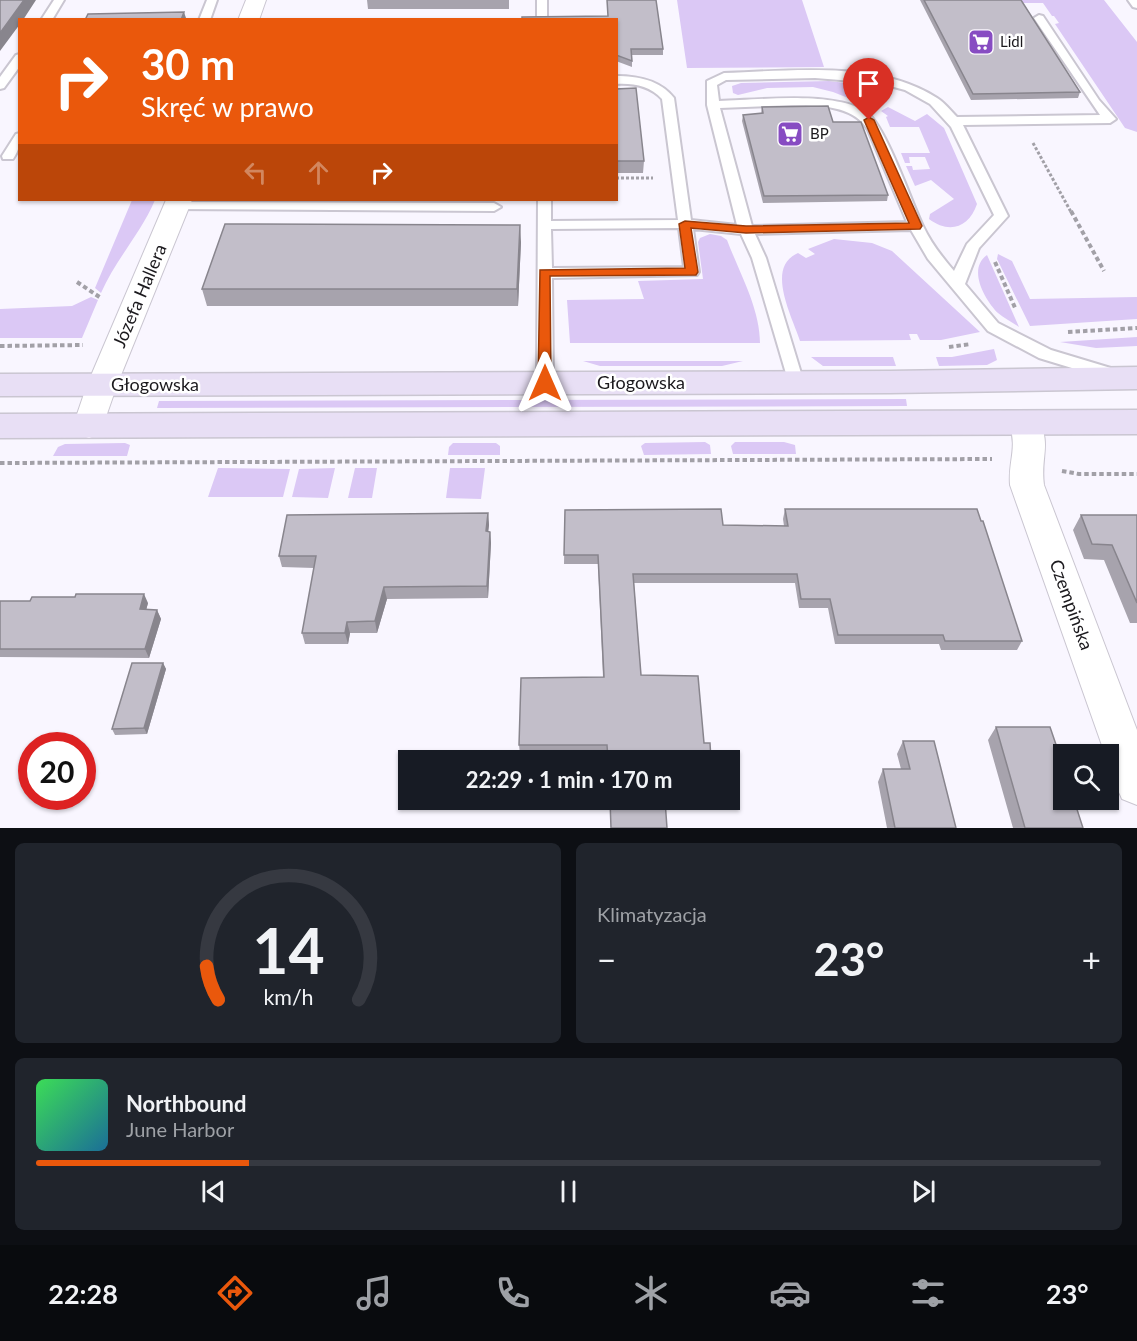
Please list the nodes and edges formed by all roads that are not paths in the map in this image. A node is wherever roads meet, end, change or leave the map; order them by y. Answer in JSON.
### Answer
{"nodes":[{"id":1,"x":59,"y":0,"type":"edge"},
{"id":2,"x":212,"y":0,"type":"edge"},
{"id":3,"x":255,"y":0,"type":"edge"},
{"id":4,"x":542,"y":0,"type":"edge"},
{"id":5,"x":1133,"y":0,"type":"edge"},
{"id":6,"x":1137,"y":5,"type":"edge"},
{"id":7,"x":47,"y":18,"type":"edge"},
{"id":8,"x":205,"y":18,"type":"edge"},
{"id":9,"x":249,"y":18,"type":"edge"},
{"id":10,"x":542,"y":18,"type":"edge"},
{"id":11,"x":1039,"y":18,"type":"dead end"},
{"id":12,"x":18,"y":60,"type":"edge"},
{"id":13,"x":618,"y":80,"type":"edge"},
{"id":14,"x":0,"y":85,"type":"edge"},
{"id":15,"x":618,"y":87,"type":"edge"},
{"id":16,"x":713,"y":105,"type":"junction"},
{"id":17,"x":954,"y":121,"type":"junction"},
{"id":18,"x":673,"y":133,"type":"junction"},
{"id":19,"x":18,"y":140,"type":"edge"},
{"id":20,"x":18,"y":156,"type":"edge"},
{"id":21,"x":544,"y":201,"type":"edge"},
{"id":22,"x":178,"y":203,"type":"edge"},
{"id":23,"x":494,"y":207,"type":"dead end"},
{"id":24,"x":685,"y":224,"type":"junction"},
{"id":25,"x":544,"y":225,"type":"junction"},
{"id":26,"x":916,"y":226,"type":"junction"},
{"id":27,"x":746,"y":230,"type":"junction"},
{"id":28,"x":544,"y":273,"type":"junction"},
{"id":29,"x":957,"y":286,"type":"junction"},
{"id":30,"x":1136,"y":378,"type":"edge"},
{"id":31,"x":545,"y":383,"type":"junction"},
{"id":32,"x":796,"y":383,"type":"junction"},
{"id":33,"x":0,"y":385,"type":"edge"},
{"id":34,"x":102,"y":385,"type":"junction"},
{"id":35,"x":1025,"y":423,"type":"junction"},
{"id":36,"x":1134,"y":424,"type":"edge"},
{"id":37,"x":0,"y":426,"type":"edge"},
{"id":38,"x":89,"y":426,"type":"junction"},
{"id":39,"x":1137,"y":785,"type":"edge"}],
"edges":[{"from":1,"to":7,"type":"lane"},
{"from":2,"to":8,"type":"lane"},
{"from":3,"to":9,"type":"street"},
{"from":4,"to":10,"type":"lane"},
{"from":5,"to":6,"type":"lane"},
{"from":11,"to":17,"type":"lane"},
{"from":12,"to":14,"type":"lane"},
{"from":13,"to":18,"type":"lane"},
{"from":15,"to":18,"type":"lane"},
{"from":16,"to":17,"type":"lane"},
{"from":16,"to":26,"type":"lane"},
{"from":16,"to":27,"type":"lane"},
{"from":17,"to":29,"type":"lane"},
{"from":18,"to":24,"type":"lane"},
{"from":19,"to":20,"type":"lane"},
{"from":21,"to":25,"type":"lane"},
{"from":22,"to":23,"type":"lane"},
{"from":22,"to":34,"type":"street","name":"Józefa Hallera"},
{"from":24,"to":25,"type":"lane"},
{"from":24,"to":27,"type":"lane"},
{"from":24,"to":28,"type":"lane"},
{"from":25,"to":28,"type":"lane"},
{"from":26,"to":27,"type":"lane"},
{"from":26,"to":29,"type":"lane"},
{"from":27,"to":32,"type":"lane"},
{"from":28,"to":31,"type":"lane"},
{"from":29,"to":30,"type":"lane"},
{"from":30,"to":32,"type":"main road","name":"Głogowska"},
{"from":31,"to":32,"type":"main road","name":"Głogowska"},
{"from":31,"to":34,"type":"main road","name":"Głogowska"},
{"from":33,"to":34,"type":"main road","name":"Głogowska"},
{"from":34,"to":38,"type":"street","name":"Józefa Hallera"},
{"from":35,"to":36,"type":"main road"},
{"from":35,"to":38,"type":"main road"},
{"from":35,"to":39,"type":"street","name":"Czempińska"},
{"from":37,"to":38,"type":"main road"}]}
